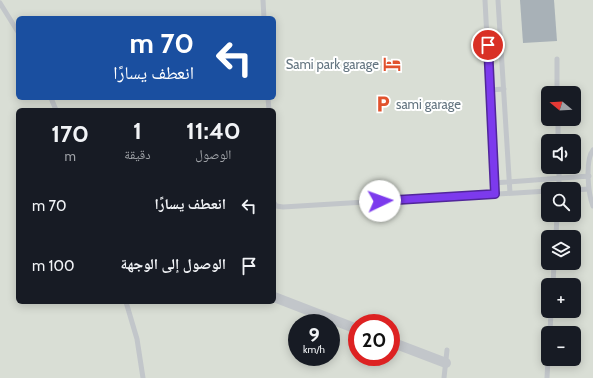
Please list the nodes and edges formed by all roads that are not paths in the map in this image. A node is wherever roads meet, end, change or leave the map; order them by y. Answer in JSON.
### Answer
{"nodes":[{"id":1,"x":263,"y":0,"type":"edge"},
{"id":2,"x":486,"y":0,"type":"edge"},
{"id":3,"x":498,"y":0,"type":"edge"},
{"id":4,"x":0,"y":4,"type":"edge"},
{"id":5,"x":264,"y":16,"type":"edge"},
{"id":6,"x":16,"y":29,"type":"edge"},
{"id":7,"x":557,"y":59,"type":"dead end"},
{"id":8,"x":557,"y":86,"type":"edge"},
{"id":9,"x":504,"y":89,"type":"junction"},
{"id":10,"x":490,"y":90,"type":"junction"},
{"id":11,"x":593,"y":150,"type":"edge"},
{"id":12,"x":559,"y":174,"type":"edge"},
{"id":13,"x":589,"y":176,"type":"junction"},
{"id":14,"x":559,"y":178,"type":"junction"},
{"id":15,"x":494,"y":182,"type":"junction"},
{"id":16,"x":509,"y":182,"type":"junction"},
{"id":17,"x":559,"y":182,"type":"edge"},
{"id":18,"x":380,"y":188,"type":"dead end"},
{"id":19,"x":589,"y":189,"type":"junction"},
{"id":20,"x":581,"y":190,"type":"edge"},
{"id":21,"x":541,"y":191,"type":"edge"},
{"id":22,"x":510,"y":193,"type":"junction"},
{"id":23,"x":495,"y":194,"type":"junction"},
{"id":24,"x":380,"y":201,"type":"junction"},
{"id":25,"x":276,"y":206,"type":"edge"},
{"id":26,"x":593,"y":206,"type":"edge"},
{"id":27,"x":276,"y":298,"type":"edge"},
{"id":28,"x":127,"y":304,"type":"edge"},
{"id":29,"x":348,"y":326,"type":"edge"},
{"id":30,"x":400,"y":345,"type":"edge"},
{"id":31,"x":446,"y":350,"type":"dead end"},
{"id":32,"x":446,"y":363,"type":"junction"},
{"id":33,"x":548,"y":366,"type":"edge"},
{"id":34,"x":143,"y":378,"type":"edge"},
{"id":35,"x":444,"y":378,"type":"edge"},
{"id":36,"x":547,"y":378,"type":"edge"}],
"edges":[{"from":1,"to":5,"type":"lane"},
{"from":2,"to":10,"type":"lane"},
{"from":3,"to":9,"type":"lane"},
{"from":4,"to":6,"type":"lane"},
{"from":7,"to":8,"type":"lane"},
{"from":9,"to":10,"type":"lane"},
{"from":9,"to":16,"type":"lane"},
{"from":10,"to":15,"type":"lane"},
{"from":11,"to":13,"type":"lane"},
{"from":12,"to":14,"type":"lane"},
{"from":13,"to":14,"type":"lane"},
{"from":13,"to":19,"type":"lane"},
{"from":14,"to":16,"type":"lane"},
{"from":14,"to":17,"type":"lane"},
{"from":15,"to":16,"type":"lane"},
{"from":15,"to":23,"type":"lane"},
{"from":16,"to":22,"type":"lane"},
{"from":18,"to":24,"type":"lane"},
{"from":19,"to":20,"type":"lane"},
{"from":19,"to":26,"type":"lane"},
{"from":21,"to":22,"type":"lane"},
{"from":22,"to":23,"type":"lane"},
{"from":23,"to":24,"type":"lane"},
{"from":24,"to":25,"type":"lane"},
{"from":27,"to":29,"type":"street"},
{"from":28,"to":34,"type":"lane"},
{"from":30,"to":32,"type":"street"},
{"from":31,"to":32,"type":"lane"},
{"from":32,"to":35,"type":"lane"},
{"from":33,"to":36,"type":"lane"}]}
